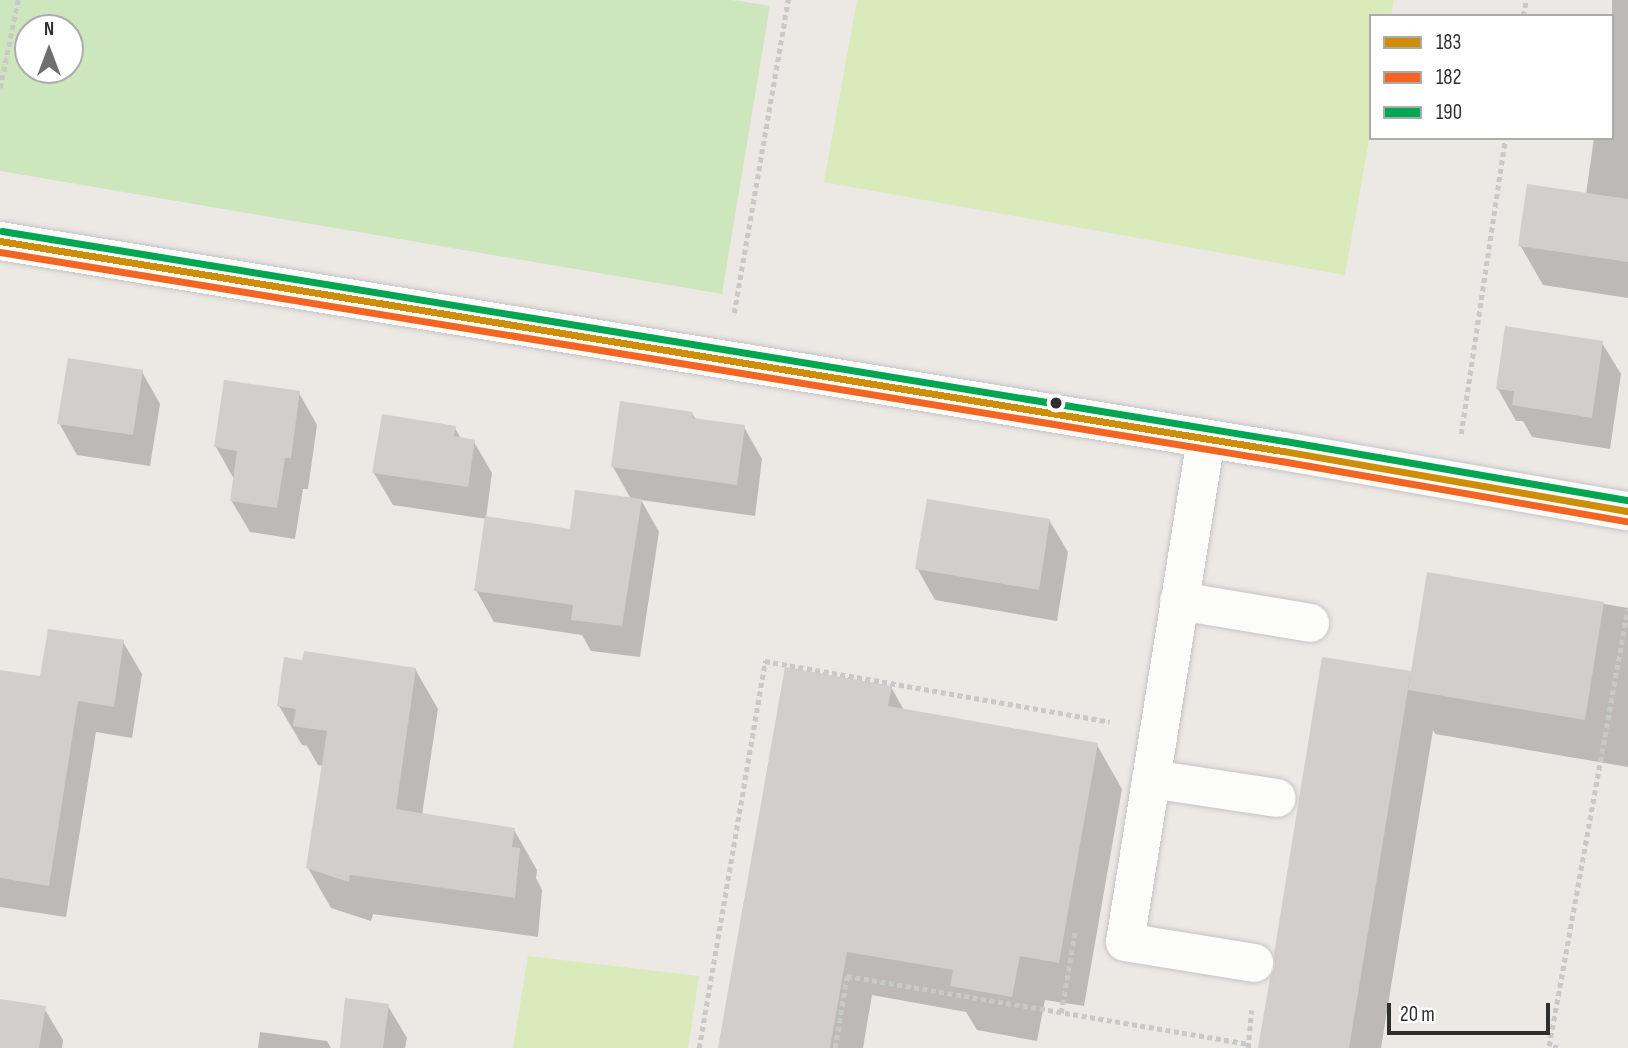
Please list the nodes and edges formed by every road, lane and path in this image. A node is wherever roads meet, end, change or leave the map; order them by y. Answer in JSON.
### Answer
{"nodes":[{"id":1,"x":18,"y":0,"type":"edge"},
{"id":2,"x":788,"y":0,"type":"edge"},
{"id":3,"x":0,"y":88,"type":"edge"},
{"id":4,"x":1505,"y":140,"type":"edge"},
{"id":5,"x":0,"y":241,"type":"edge"},
{"id":6,"x":726,"y":361,"type":"junction"},
{"id":7,"x":1206,"y":439,"type":"junction"},
{"id":8,"x":1454,"y":480,"type":"junction"},
{"id":9,"x":1628,"y":511,"type":"edge"},
{"id":10,"x":1179,"y":601,"type":"junction"},
{"id":11,"x":1628,"y":609,"type":"edge"},
{"id":12,"x":1310,"y":623,"type":"dead end"},
{"id":13,"x":1108,"y":734,"type":"dead end"},
{"id":14,"x":1151,"y":779,"type":"junction"},
{"id":15,"x":1277,"y":799,"type":"dead end"},
{"id":16,"x":1076,"y":920,"type":"dead end"},
{"id":17,"x":1254,"y":963,"type":"dead end"},
{"id":18,"x":1061,"y":1013,"type":"junction"},
{"id":19,"x":1249,"y":1045,"type":"dead end"},
{"id":20,"x":1549,"y":1047,"type":"edge"},
{"id":21,"x":699,"y":1048,"type":"edge"},
{"id":22,"x":835,"y":1048,"type":"edge"},
{"id":23,"x":1558,"y":1048,"type":"edge"}],
"edges":[{"from":1,"to":3,"type":"path"},
{"from":2,"to":6,"type":"path"},
{"from":4,"to":8,"type":"path"},
{"from":5,"to":6,"type":"street"},
{"from":6,"to":7,"type":"street"},
{"from":7,"to":8,"type":"street"},
{"from":7,"to":10,"type":"street"},
{"from":8,"to":9,"type":"street"},
{"from":10,"to":12,"type":"street"},
{"from":10,"to":14,"type":"street"},
{"from":11,"to":20,"type":"path"},
{"from":13,"to":21,"type":"path"},
{"from":14,"to":15,"type":"street"},
{"from":14,"to":17,"type":"street"},
{"from":16,"to":18,"type":"path"},
{"from":18,"to":19,"type":"path"},
{"from":18,"to":22,"type":"path"},
{"from":20,"to":23,"type":"path"}]}
